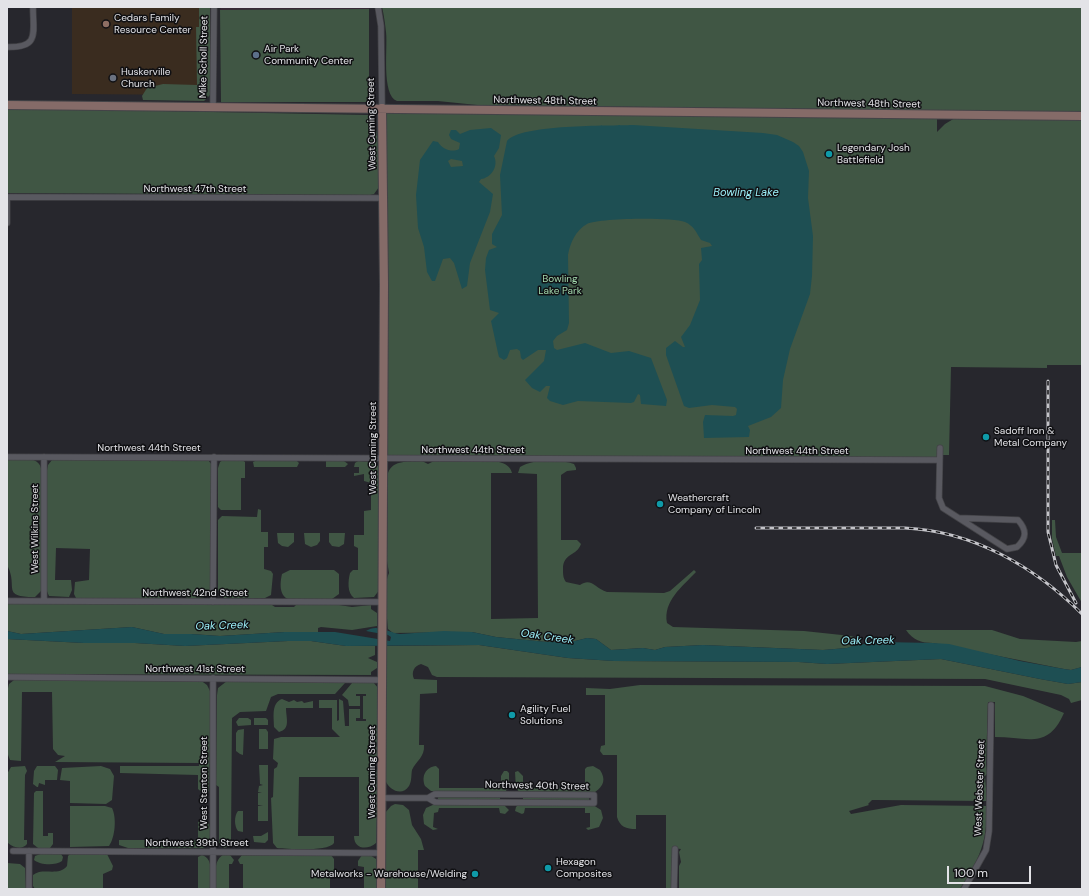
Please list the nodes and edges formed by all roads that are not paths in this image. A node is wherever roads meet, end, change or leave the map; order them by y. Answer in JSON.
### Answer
{"nodes":[{"id":1,"x":33,"y":7,"type":"edge"},
{"id":2,"x":214,"y":7,"type":"edge"},
{"id":3,"x":378,"y":7,"type":"edge"},
{"id":4,"x":7,"y":48,"type":"edge"},
{"id":5,"x":7,"y":105,"type":"edge"},
{"id":6,"x":213,"y":106,"type":"junction"},
{"id":7,"x":382,"y":108,"type":"junction"},
{"id":8,"x":1082,"y":116,"type":"edge"},
{"id":9,"x":7,"y":197,"type":"edge"},
{"id":10,"x":383,"y":198,"type":"junction"},
{"id":11,"x":7,"y":223,"type":"edge"},
{"id":12,"x":940,"y":448,"type":"dead end"},
{"id":13,"x":7,"y":457,"type":"edge"},
{"id":14,"x":44,"y":457,"type":"junction"},
{"id":15,"x":214,"y":458,"type":"junction"},
{"id":16,"x":383,"y":459,"type":"junction"},
{"id":17,"x":939,"y":460,"type":"junction"},
{"id":18,"x":959,"y":518,"type":"junction"},
{"id":19,"x":7,"y":601,"type":"edge"},
{"id":20,"x":44,"y":601,"type":"junction"},
{"id":21,"x":213,"y":602,"type":"junction"},
{"id":22,"x":382,"y":602,"type":"junction"},
{"id":23,"x":7,"y":677,"type":"edge"},
{"id":24,"x":213,"y":678,"type":"junction"},
{"id":25,"x":382,"y":680,"type":"junction"},
{"id":26,"x":991,"y":704,"type":"dead end"},
{"id":27,"x":382,"y":798,"type":"junction"},
{"id":28,"x":428,"y":798,"type":"junction"},
{"id":29,"x":674,"y":848,"type":"dead end"},
{"id":30,"x":13,"y":851,"type":"dead end"},
{"id":31,"x":29,"y":851,"type":"junction"},
{"id":32,"x":213,"y":852,"type":"junction"},
{"id":33,"x":381,"y":852,"type":"junction"},
{"id":34,"x":29,"y":889,"type":"edge"},
{"id":35,"x":213,"y":889,"type":"edge"},
{"id":36,"x":381,"y":889,"type":"edge"},
{"id":37,"x":674,"y":889,"type":"edge"},
{"id":38,"x":964,"y":889,"type":"edge"}],
"edges":[{"from":1,"to":4,"type":"street"},
{"from":2,"to":6,"type":"street","name":"Mike Scholl Street"},
{"from":3,"to":7,"type":"street","name":"West Cuming Street"},
{"from":5,"to":6,"type":"main road","name":"Northwest 48th Street"},
{"from":6,"to":7,"type":"main road","name":"Northwest 48th Street"},
{"from":7,"to":8,"type":"main road","name":"Northwest 48th Street"},
{"from":7,"to":10,"type":"main road","name":"West Cuming Street"},
{"from":9,"to":10,"type":"street","name":"Northwest 47th Street"},
{"from":9,"to":11,"type":"street"},
{"from":10,"to":16,"type":"main road","name":"West Cuming Street"},
{"from":12,"to":17,"type":"street"},
{"from":13,"to":14,"type":"street","name":"Northwest 44th Street"},
{"from":14,"to":15,"type":"street","name":"Northwest 44th Street"},
{"from":14,"to":20,"type":"street","name":"West Wilkins Street"},
{"from":15,"to":16,"type":"street","name":"Northwest 44th Street"},
{"from":15,"to":21,"type":"street"},
{"from":16,"to":17,"type":"street","name":"Northwest 44th Street"},
{"from":16,"to":22,"type":"main road","name":"West Cuming Street"},
{"from":17,"to":18,"type":"street"},
{"from":18,"to":18,"type":"street"},
{"from":19,"to":20,"type":"street","name":"Northwest 42nd Street"},
{"from":20,"to":21,"type":"street","name":"Northwest 42nd Street"},
{"from":21,"to":22,"type":"street","name":"Northwest 42nd Street"},
{"from":22,"to":25,"type":"main road","name":"West Cuming Street"},
{"from":23,"to":24,"type":"street","name":"Northwest 41st Street"},
{"from":24,"to":25,"type":"street","name":"Northwest 41st Street"},
{"from":24,"to":32,"type":"street","name":"West Stanton Street"},
{"from":25,"to":27,"type":"main road","name":"West Cuming Street"},
{"from":26,"to":38,"type":"street","name":"West Webster Street"},
{"from":27,"to":28,"type":"street","name":"Northwest 40th Street"},
{"from":27,"to":33,"type":"main road","name":"West Cuming Street"},
{"from":28,"to":28,"type":"street","name":"Northwest 40th Street"},
{"from":29,"to":37,"type":"street"},
{"from":30,"to":31,"type":"street","name":"Northwest 39th Street"},
{"from":31,"to":32,"type":"street","name":"Northwest 39th Street"},
{"from":31,"to":34,"type":"street"},
{"from":32,"to":33,"type":"street","name":"Northwest 39th Street"},
{"from":32,"to":35,"type":"street","name":"West Stanton Street"},
{"from":33,"to":36,"type":"main road","name":"West Cuming Street"}]}
